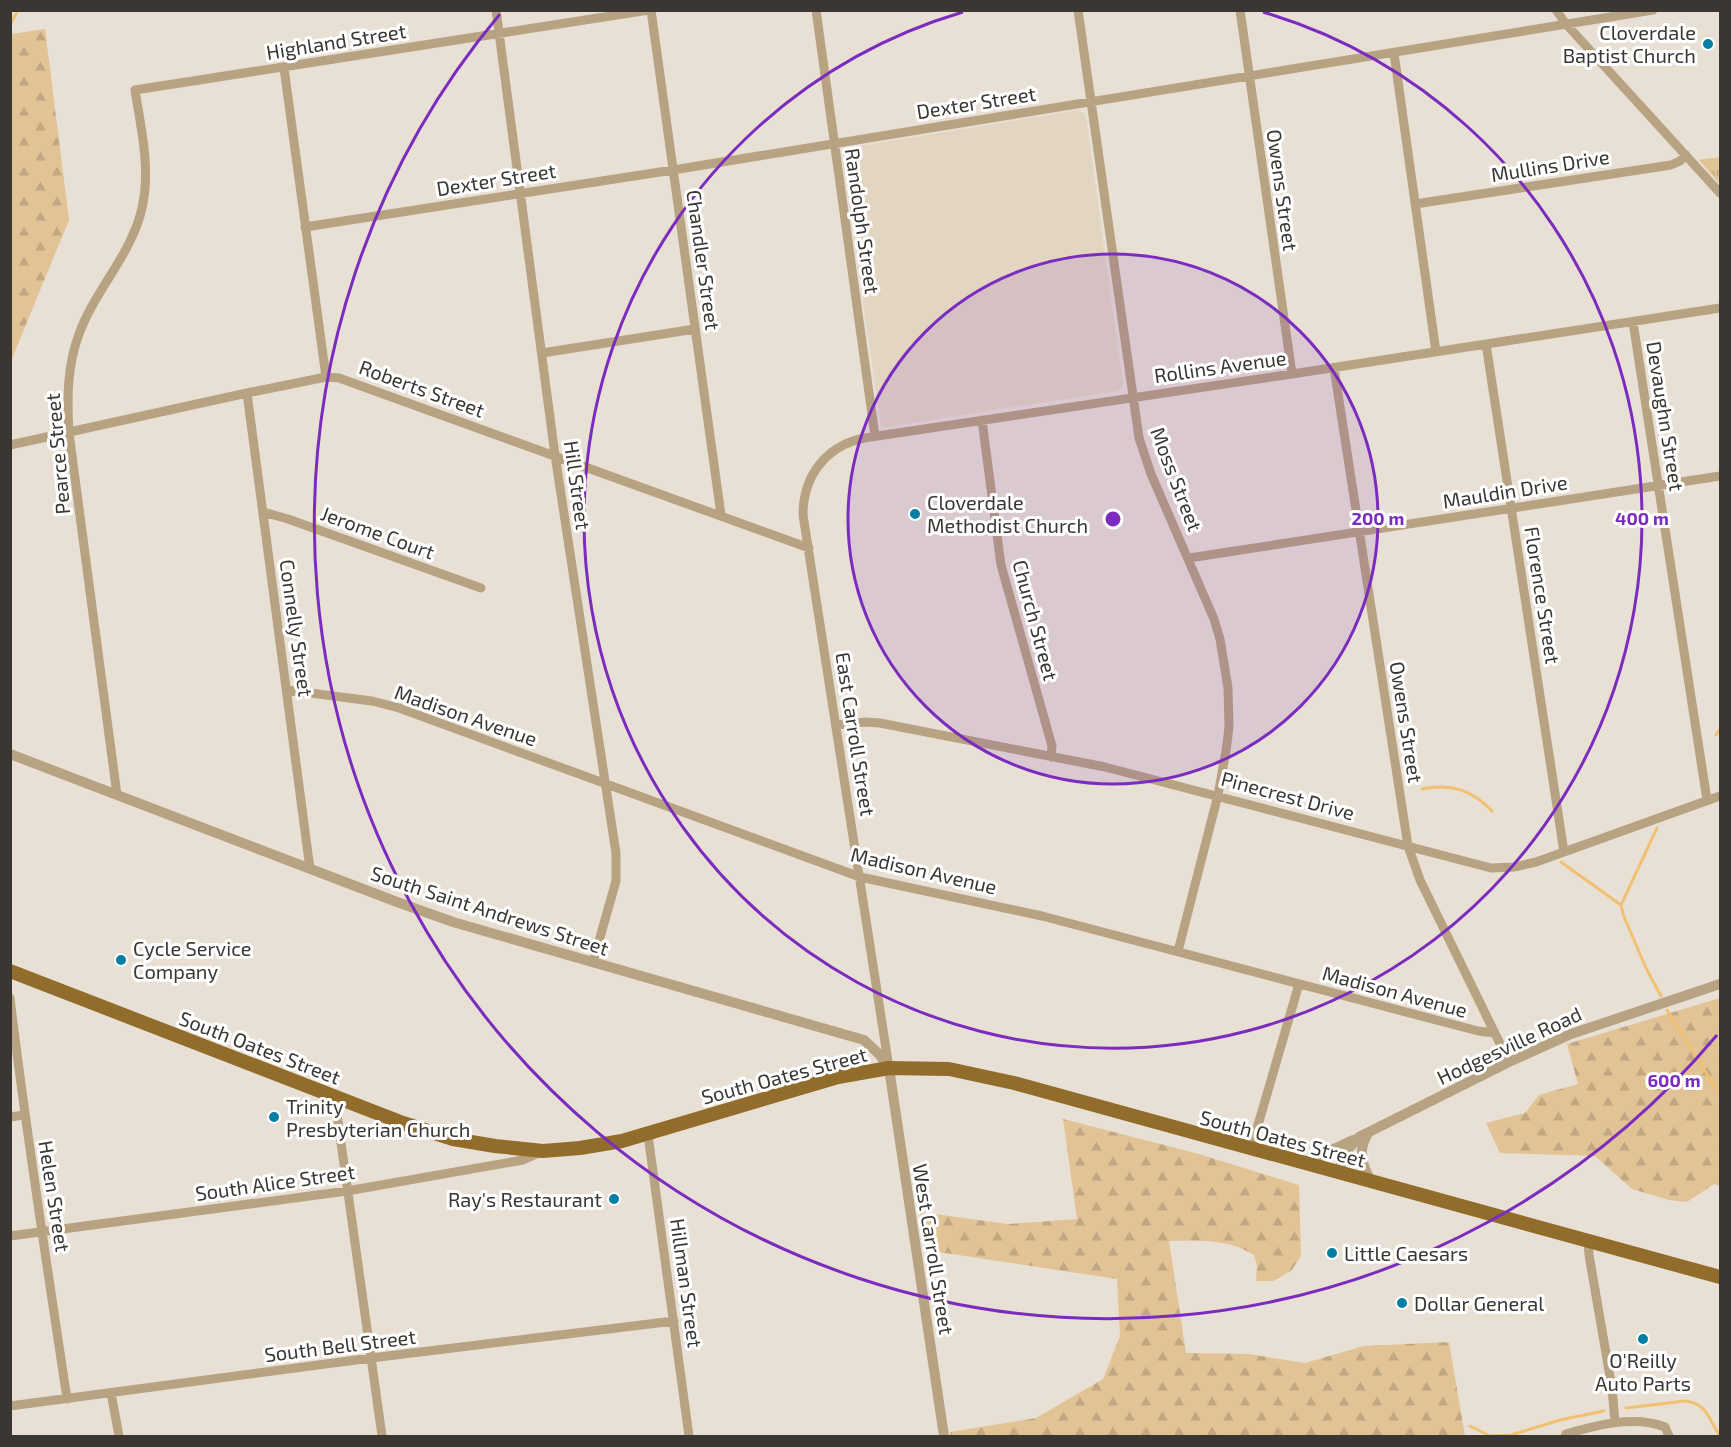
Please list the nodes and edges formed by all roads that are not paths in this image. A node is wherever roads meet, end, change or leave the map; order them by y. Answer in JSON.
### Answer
{"nodes":[{"id":1,"x":496,"y":10,"type":"edge"},
{"id":2,"x":650,"y":10,"type":"edge"},
{"id":3,"x":816,"y":10,"type":"edge"},
{"id":4,"x":1078,"y":10,"type":"edge"},
{"id":5,"x":1240,"y":10,"type":"edge"},
{"id":6,"x":1556,"y":10,"type":"edge"},
{"id":7,"x":1653,"y":10,"type":"edge"},
{"id":8,"x":1566,"y":24,"type":"junction"},
{"id":9,"x":499,"y":33,"type":"junction"},
{"id":10,"x":1394,"y":53,"type":"junction"},
{"id":11,"x":284,"y":68,"type":"junction"},
{"id":12,"x":1249,"y":76,"type":"junction"},
{"id":13,"x":135,"y":90,"type":"joint"},
{"id":14,"x":1091,"y":102,"type":"junction"},
{"id":15,"x":834,"y":144,"type":"junction"},
{"id":16,"x":1686,"y":155,"type":"junction"},
{"id":17,"x":673,"y":170,"type":"junction"},
{"id":18,"x":520,"y":193,"type":"junction"},
{"id":19,"x":1720,"y":193,"type":"edge"},
{"id":20,"x":1415,"y":204,"type":"junction"},
{"id":21,"x":305,"y":227,"type":"junction"},
{"id":22,"x":1720,"y":308,"type":"edge"},
{"id":23,"x":1633,"y":322,"type":"junction"},
{"id":24,"x":695,"y":329,"type":"junction"},
{"id":25,"x":1486,"y":344,"type":"junction"},
{"id":26,"x":1436,"y":352,"type":"junction"},
{"id":27,"x":542,"y":353,"type":"junction"},
{"id":28,"x":1334,"y":368,"type":"junction"},
{"id":29,"x":1292,"y":374,"type":"junction"},
{"id":30,"x":326,"y":377,"type":"junction"},
{"id":31,"x":248,"y":393,"type":"junction"},
{"id":32,"x":1133,"y":397,"type":"junction"},
{"id":33,"x":982,"y":420,"type":"junction"},
{"id":34,"x":69,"y":433,"type":"junction"},
{"id":35,"x":875,"y":436,"type":"junction"},
{"id":36,"x":10,"y":446,"type":"edge"},
{"id":37,"x":555,"y":455,"type":"junction"},
{"id":38,"x":1720,"y":476,"type":"edge"},
{"id":39,"x":1659,"y":485,"type":"junction"},
{"id":40,"x":1511,"y":508,"type":"junction"},
{"id":41,"x":263,"y":512,"type":"junction"},
{"id":42,"x":721,"y":515,"type":"junction"},
{"id":43,"x":1360,"y":531,"type":"junction"},
{"id":44,"x":808,"y":548,"type":"junction"},
{"id":45,"x":1189,"y":558,"type":"junction"},
{"id":46,"x":481,"y":588,"type":"dead end"},
{"id":47,"x":287,"y":690,"type":"junction"},
{"id":48,"x":836,"y":725,"type":"junction"},
{"id":49,"x":10,"y":754,"type":"edge"},
{"id":50,"x":1051,"y":757,"type":"junction"},
{"id":51,"x":605,"y":784,"type":"junction"},
{"id":52,"x":117,"y":795,"type":"junction"},
{"id":53,"x":1218,"y":795,"type":"junction"},
{"id":54,"x":1720,"y":796,"type":"edge"},
{"id":55,"x":1707,"y":800,"type":"junction"},
{"id":56,"x":1408,"y":846,"type":"junction"},
{"id":57,"x":1564,"y":852,"type":"junction"},
{"id":58,"x":310,"y":869,"type":"junction"},
{"id":59,"x":860,"y":877,"type":"junction"},
{"id":60,"x":1178,"y":951,"type":"junction"},
{"id":61,"x":593,"y":962,"type":"junction"},
{"id":62,"x":10,"y":971,"type":"edge"},
{"id":63,"x":1299,"y":984,"type":"junction"},
{"id":64,"x":1720,"y":984,"type":"edge"},
{"id":65,"x":10,"y":998,"type":"edge"},
{"id":66,"x":1495,"y":1033,"type":"junction"},
{"id":67,"x":1509,"y":1062,"type":"junction"},
{"id":68,"x":889,"y":1068,"type":"junction"},
{"id":69,"x":339,"y":1098,"type":"junction"},
{"id":70,"x":24,"y":1114,"type":"junction"},
{"id":71,"x":10,"y":1117,"type":"edge"},
{"id":72,"x":648,"y":1135,"type":"junction"},
{"id":73,"x":1364,"y":1135,"type":"junction"},
{"id":74,"x":1251,"y":1149,"type":"junction"},
{"id":75,"x":543,"y":1151,"type":"junction"},
{"id":76,"x":1311,"y":1166,"type":"junction"},
{"id":77,"x":1338,"y":1173,"type":"junction"},
{"id":78,"x":1372,"y":1182,"type":"junction"},
{"id":79,"x":347,"y":1191,"type":"junction"},
{"id":80,"x":43,"y":1232,"type":"junction"},
{"id":81,"x":10,"y":1236,"type":"edge"},
{"id":82,"x":1588,"y":1240,"type":"junction"},
{"id":83,"x":1720,"y":1277,"type":"edge"},
{"id":84,"x":674,"y":1322,"type":"junction"},
{"id":85,"x":371,"y":1358,"type":"junction"},
{"id":86,"x":111,"y":1393,"type":"junction"},
{"id":87,"x":67,"y":1399,"type":"junction"},
{"id":88,"x":10,"y":1407,"type":"edge"},
{"id":89,"x":1615,"y":1422,"type":"junction"},
{"id":90,"x":119,"y":1437,"type":"edge"},
{"id":91,"x":382,"y":1437,"type":"edge"},
{"id":92,"x":689,"y":1437,"type":"edge"},
{"id":93,"x":944,"y":1437,"type":"edge"},
{"id":94,"x":1565,"y":1437,"type":"edge"},
{"id":95,"x":1669,"y":1437,"type":"edge"}],
"edges":[{"from":1,"to":9,"type":"street","name":"Hill Street"},
{"from":2,"to":9,"type":"street","name":"Highland Street"},
{"from":2,"to":17,"type":"street","name":"Chandler Street"},
{"from":3,"to":15,"type":"street","name":"Randolph Street"},
{"from":4,"to":14,"type":"street","name":"Moss Street"},
{"from":5,"to":12,"type":"street","name":"Owens Street"},
{"from":6,"to":8,"type":"street"},
{"from":7,"to":8,"type":"street","name":"Dexter Street"},
{"from":8,"to":10,"type":"street","name":"Dexter Street"},
{"from":8,"to":16,"type":"street"},
{"from":9,"to":11,"type":"street","name":"Highland Street"},
{"from":9,"to":18,"type":"street","name":"Hill Street"},
{"from":10,"to":12,"type":"street","name":"Dexter Street"},
{"from":10,"to":20,"type":"street"},
{"from":11,"to":13,"type":"street","name":"Highland Street"},
{"from":11,"to":21,"type":"street"},
{"from":12,"to":14,"type":"street","name":"Dexter Street"},
{"from":12,"to":29,"type":"street","name":"Owens Street"},
{"from":13,"to":34,"type":"street","name":"Pearce Street"},
{"from":14,"to":15,"type":"street","name":"Dexter Street"},
{"from":14,"to":32,"type":"street","name":"Moss Street"},
{"from":15,"to":17,"type":"street","name":"Dexter Street"},
{"from":15,"to":35,"type":"street","name":"Randolph Street"},
{"from":16,"to":19,"type":"street"},
{"from":16,"to":20,"type":"street","name":"Mullins Drive"},
{"from":17,"to":18,"type":"street","name":"Dexter Street"},
{"from":17,"to":24,"type":"street","name":"Chandler Street"},
{"from":18,"to":21,"type":"street","name":"Dexter Street"},
{"from":18,"to":27,"type":"street","name":"Hill Street"},
{"from":20,"to":26,"type":"street"},
{"from":21,"to":30,"type":"street"},
{"from":22,"to":23,"type":"street","name":"Rollins Avenue"},
{"from":23,"to":25,"type":"street","name":"Rollins Avenue"},
{"from":23,"to":39,"type":"street","name":"Devaughn Street"},
{"from":24,"to":27,"type":"street"},
{"from":24,"to":42,"type":"street","name":"Chandler Street"},
{"from":25,"to":26,"type":"street","name":"Rollins Avenue"},
{"from":25,"to":40,"type":"street","name":"Florence Street"},
{"from":26,"to":28,"type":"street","name":"Rollins Avenue"},
{"from":27,"to":37,"type":"street","name":"Hill Street"},
{"from":28,"to":29,"type":"street","name":"Rollins Avenue"},
{"from":28,"to":43,"type":"street","name":"Owens Street"},
{"from":29,"to":32,"type":"street","name":"Rollins Avenue"},
{"from":30,"to":31,"type":"street","name":"Roberts Street"},
{"from":30,"to":37,"type":"street","name":"Roberts Street"},
{"from":31,"to":34,"type":"street","name":"Roberts Street"},
{"from":31,"to":41,"type":"street","name":"Connelly Street"},
{"from":32,"to":33,"type":"street","name":"Rollins Avenue"},
{"from":32,"to":45,"type":"street","name":"Moss Street"},
{"from":33,"to":35,"type":"street","name":"Rollins Avenue"},
{"from":33,"to":50,"type":"street","name":"Church Street"},
{"from":34,"to":36,"type":"street","name":"Roberts Street"},
{"from":34,"to":52,"type":"street","name":"Pearce Street"},
{"from":35,"to":44,"type":"street","name":"Rollins Avenue"},
{"from":37,"to":42,"type":"street","name":"Roberts Street"},
{"from":37,"to":51,"type":"street","name":"Hill Street"},
{"from":38,"to":39,"type":"street","name":"Mauldin Drive"},
{"from":39,"to":40,"type":"street","name":"Mauldin Drive"},
{"from":39,"to":55,"type":"street","name":"Devaughn Street"},
{"from":40,"to":43,"type":"street","name":"Mauldin Drive"},
{"from":40,"to":57,"type":"street","name":"Florence Street"},
{"from":41,"to":46,"type":"street","name":"Jerome Court"},
{"from":41,"to":47,"type":"street","name":"Connelly Street"},
{"from":42,"to":44,"type":"street","name":"Roberts Street"},
{"from":43,"to":45,"type":"street","name":"Mauldin Drive"},
{"from":43,"to":56,"type":"street","name":"Owens Street"},
{"from":44,"to":48,"type":"street","name":"East Carroll Street"},
{"from":45,"to":53,"type":"street","name":"Moss Street"},
{"from":47,"to":51,"type":"street","name":"Madison Avenue"},
{"from":47,"to":58,"type":"street","name":"Connelly Street"},
{"from":48,"to":50,"type":"street","name":"Pinecrest Drive"},
{"from":48,"to":59,"type":"street","name":"East Carroll Street"},
{"from":49,"to":52,"type":"street","name":"South Saint Andrews Street"},
{"from":50,"to":53,"type":"street","name":"Pinecrest Drive"},
{"from":51,"to":59,"type":"street","name":"Madison Avenue"},
{"from":51,"to":61,"type":"street","name":"Hill Street"},
{"from":52,"to":58,"type":"street","name":"South Saint Andrews Street"},
{"from":53,"to":56,"type":"street","name":"Pinecrest Drive"},
{"from":53,"to":60,"type":"street","name":"Moss Street"},
{"from":54,"to":55,"type":"street","name":"Pinecrest Drive"},
{"from":55,"to":57,"type":"street","name":"Pinecrest Drive"},
{"from":56,"to":57,"type":"street","name":"Pinecrest Drive"},
{"from":56,"to":66,"type":"street","name":"Owens Street"},
{"from":58,"to":61,"type":"street","name":"South Saint Andrews Street"},
{"from":59,"to":60,"type":"street","name":"Madison Avenue"},
{"from":59,"to":68,"type":"street","name":"East Carroll Street"},
{"from":60,"to":63,"type":"street","name":"Madison Avenue"},
{"from":61,"to":68,"type":"street","name":"South Saint Andrews Street"},
{"from":62,"to":69,"type":"main road","name":"South Oates Street"},
{"from":63,"to":66,"type":"street","name":"Madison Avenue"},
{"from":63,"to":74,"type":"street"},
{"from":64,"to":67,"type":"street","name":"Hodgesville Road"},
{"from":65,"to":70,"type":"street","name":"Helen Street"},
{"from":66,"to":67,"type":"street","name":"Owens Street"},
{"from":67,"to":73,"type":"street","name":"Hodgesville Road"},
{"from":68,"to":72,"type":"main road","name":"South Oates Street"},
{"from":68,"to":74,"type":"main road","name":"South Oates Street"},
{"from":68,"to":93,"type":"street","name":"West Carroll Street"},
{"from":69,"to":75,"type":"main road","name":"South Oates Street"},
{"from":69,"to":79,"type":"street"},
{"from":70,"to":71,"type":"street"},
{"from":70,"to":80,"type":"street","name":"Helen Street"},
{"from":72,"to":75,"type":"main road","name":"South Oates Street"},
{"from":72,"to":84,"type":"street","name":"Hillman Street"},
{"from":73,"to":76,"type":"street"},
{"from":73,"to":77,"type":"street","name":"Hodgesville Road"},
{"from":73,"to":78,"type":"street"},
{"from":74,"to":76,"type":"main road","name":"South Oates Street"},
{"from":75,"to":79,"type":"street","name":"South Alice Street"},
{"from":76,"to":77,"type":"main road","name":"South Oates Street"},
{"from":77,"to":78,"type":"main road","name":"South Oates Street"},
{"from":78,"to":82,"type":"main road","name":"South Oates Street"},
{"from":79,"to":80,"type":"street","name":"South Alice Street"},
{"from":79,"to":85,"type":"street"},
{"from":80,"to":81,"type":"street","name":"South Alice Street"},
{"from":80,"to":87,"type":"street","name":"Helen Street"},
{"from":82,"to":83,"type":"main road","name":"South Oates Street"},
{"from":82,"to":89,"type":"street"},
{"from":84,"to":85,"type":"street","name":"South Bell Street"},
{"from":84,"to":92,"type":"street","name":"Hillman Street"},
{"from":85,"to":86,"type":"street","name":"South Bell Street"},
{"from":85,"to":91,"type":"street"},
{"from":86,"to":87,"type":"street","name":"South Bell Street"},
{"from":86,"to":90,"type":"street"},
{"from":87,"to":88,"type":"street","name":"South Bell Street"},
{"from":89,"to":94,"type":"street"},
{"from":89,"to":95,"type":"street"}]}
